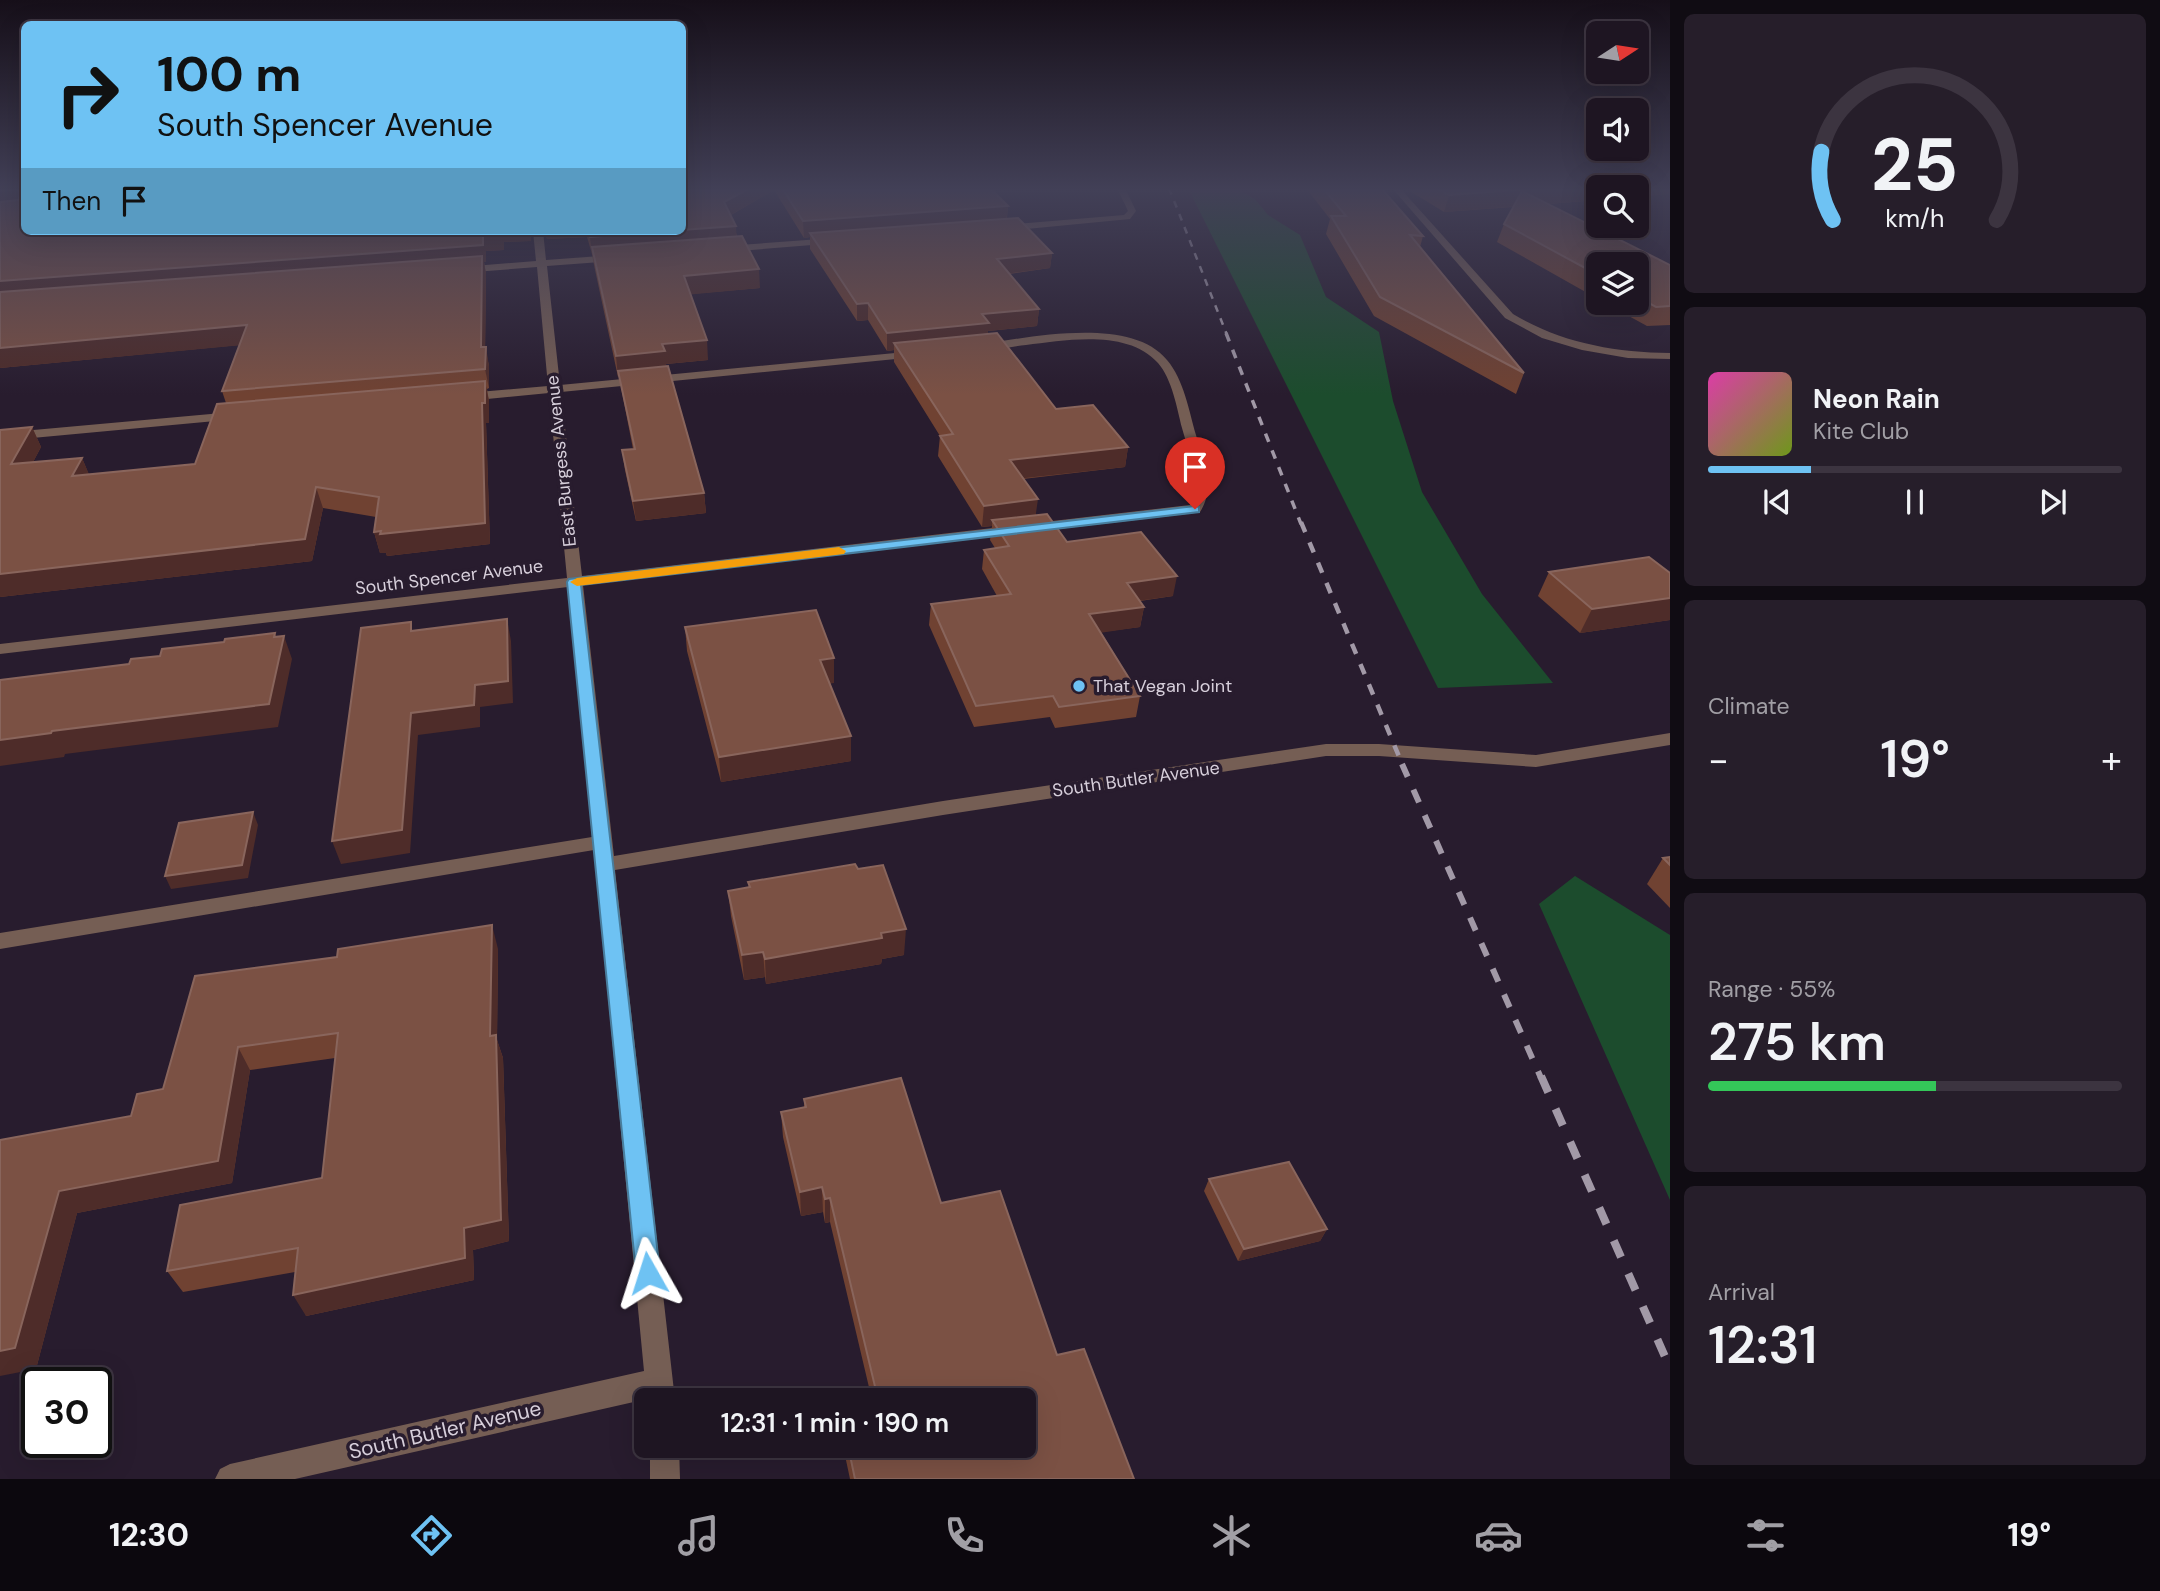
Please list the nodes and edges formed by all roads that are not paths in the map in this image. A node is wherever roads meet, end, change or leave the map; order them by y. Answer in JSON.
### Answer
{"nodes":[{"id":1,"x":540,"y":257,"type":"edge"},
{"id":2,"x":628,"y":257,"type":"edge"},
{"id":3,"x":1457,"y":257,"type":"edge"},
{"id":4,"x":541,"y":263,"type":"junction"},
{"id":5,"x":455,"y":270,"type":"edge"},
{"id":6,"x":971,"y":348,"type":"edge"},
{"id":7,"x":933,"y":353,"type":"edge"},
{"id":8,"x":1670,"y":356,"type":"edge"},
{"id":9,"x":554,"y":390,"type":"junction"},
{"id":10,"x":449,"y":399,"type":"edge"},
{"id":11,"x":241,"y":415,"type":"edge"},
{"id":12,"x":0,"y":437,"type":"edge"},
{"id":13,"x":574,"y":582,"type":"junction"},
{"id":14,"x":0,"y":649,"type":"edge"},
{"id":15,"x":1670,"y":739,"type":"edge"},
{"id":16,"x":602,"y":842,"type":"junction"},
{"id":17,"x":605,"y":865,"type":"junction"},
{"id":18,"x":0,"y":942,"type":"edge"},
{"id":19,"x":660,"y":1388,"type":"edge"},
{"id":20,"x":634,"y":1396,"type":"edge"},
{"id":21,"x":666,"y":1458,"type":"edge"},
{"id":22,"x":230,"y":1479,"type":"edge"},
{"id":23,"x":665,"y":1479,"type":"edge"}],
"edges":[{"from":1,"to":4,"type":"street","name":"East Burgess Avenue"},
{"from":2,"to":4,"type":"street"},
{"from":3,"to":8,"type":"street"},
{"from":4,"to":5,"type":"street"},
{"from":4,"to":9,"type":"street","name":"East Burgess Avenue"},
{"from":6,"to":13,"type":"street","name":"South Spencer Avenue"},
{"from":7,"to":9,"type":"street"},
{"from":9,"to":10,"type":"street"},
{"from":9,"to":13,"type":"street","name":"East Burgess Avenue"},
{"from":11,"to":12,"type":"street"},
{"from":13,"to":14,"type":"street","name":"South Spencer Avenue"},
{"from":13,"to":16,"type":"street","name":"East Burgess Avenue"},
{"from":15,"to":17,"type":"street","name":"South Butler Avenue"},
{"from":16,"to":17,"type":"street","name":"East Burgess Avenue"},
{"from":16,"to":18,"type":"street"},
{"from":17,"to":19,"type":"street","name":"East Burgess Avenue"},
{"from":20,"to":22,"type":"street","name":"South Butler Avenue"},
{"from":21,"to":23,"type":"street"}]}
